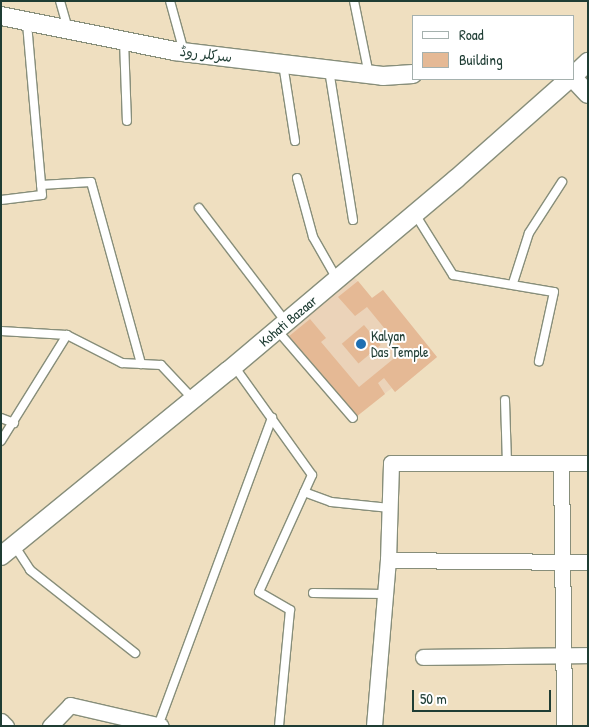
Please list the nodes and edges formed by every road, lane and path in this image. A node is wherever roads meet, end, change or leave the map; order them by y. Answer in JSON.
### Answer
{"nodes":[{"id":1,"x":60,"y":1,"type":"edge"},
{"id":2,"x":170,"y":1,"type":"edge"},
{"id":3,"x":354,"y":1,"type":"edge"},
{"id":4,"x":1,"y":16,"type":"edge"},
{"id":5,"x":27,"y":22,"type":"junction"},
{"id":6,"x":69,"y":31,"type":"junction"},
{"id":7,"x":124,"y":41,"type":"junction"},
{"id":8,"x":184,"y":52,"type":"junction"},
{"id":9,"x":588,"y":62,"type":"edge"},
{"id":10,"x":283,"y":64,"type":"junction"},
{"id":11,"x":329,"y":70,"type":"junction"},
{"id":12,"x":412,"y":74,"type":"edge"},
{"id":13,"x":369,"y":75,"type":"junction"},
{"id":14,"x":574,"y":76,"type":"edge"},
{"id":15,"x":570,"y":80,"type":"edge"},
{"id":16,"x":574,"y":80,"type":"edge"},
{"id":17,"x":588,"y":94,"type":"edge"},
{"id":18,"x":128,"y":121,"type":"dead end"},
{"id":19,"x":295,"y":141,"type":"dead end"},
{"id":20,"x":297,"y":178,"type":"dead end"},
{"id":21,"x":562,"y":182,"type":"dead end"},
{"id":22,"x":41,"y":185,"type":"junction"},
{"id":23,"x":1,"y":200,"type":"edge"},
{"id":24,"x":199,"y":208,"type":"dead end"},
{"id":25,"x":415,"y":214,"type":"junction"},
{"id":26,"x":353,"y":220,"type":"dead end"},
{"id":27,"x":337,"y":280,"type":"junction"},
{"id":28,"x":513,"y":283,"type":"junction"},
{"id":29,"x":281,"y":326,"type":"junction"},
{"id":30,"x":1,"y":331,"type":"edge"},
{"id":31,"x":67,"y":335,"type":"junction"},
{"id":32,"x":539,"y":361,"type":"dead end"},
{"id":33,"x":141,"y":364,"type":"junction"},
{"id":34,"x":234,"y":366,"type":"junction"},
{"id":35,"x":194,"y":399,"type":"junction"},
{"id":36,"x":505,"y":400,"type":"dead end"},
{"id":37,"x":272,"y":417,"type":"junction"},
{"id":38,"x":1,"y":418,"type":"edge"},
{"id":39,"x":353,"y":418,"type":"dead end"},
{"id":40,"x":14,"y":423,"type":"junction"},
{"id":41,"x":1,"y":441,"type":"edge"},
{"id":42,"x":507,"y":463,"type":"junction"},
{"id":43,"x":561,"y":463,"type":"junction"},
{"id":44,"x":588,"y":463,"type":"edge"},
{"id":45,"x":304,"y":492,"type":"junction"},
{"id":46,"x":390,"y":508,"type":"junction"},
{"id":47,"x":8,"y":551,"type":"edge"},
{"id":48,"x":388,"y":560,"type":"junction"},
{"id":49,"x":562,"y":562,"type":"junction"},
{"id":50,"x":588,"y":562,"type":"edge"},
{"id":51,"x":313,"y":593,"type":"dead end"},
{"id":52,"x":385,"y":594,"type":"junction"},
{"id":53,"x":135,"y":653,"type":"dead end"},
{"id":54,"x":588,"y":655,"type":"edge"},
{"id":55,"x":564,"y":656,"type":"junction"},
{"id":56,"x":423,"y":657,"type":"dead end"},
{"id":57,"x":1,"y":721,"type":"edge"},
{"id":58,"x":6,"y":726,"type":"edge"},
{"id":59,"x":50,"y":726,"type":"edge"},
{"id":60,"x":159,"y":726,"type":"edge"},
{"id":61,"x":279,"y":726,"type":"edge"},
{"id":62,"x":374,"y":726,"type":"edge"},
{"id":63,"x":564,"y":726,"type":"edge"}],
"edges":[{"from":1,"to":6,"type":"lane"},
{"from":2,"to":8,"type":"lane"},
{"from":3,"to":13,"type":"lane"},
{"from":4,"to":5,"type":"street","name":"سرکلر روڈ"},
{"from":5,"to":6,"type":"street","name":"سرکلر روڈ"},
{"from":5,"to":22,"type":"lane"},
{"from":6,"to":7,"type":"street","name":"سرکلر روڈ"},
{"from":7,"to":8,"type":"street","name":"سرکلر روڈ"},
{"from":7,"to":18,"type":"lane"},
{"from":8,"to":10,"type":"street","name":"سرکلر روڈ"},
{"from":9,"to":14,"type":"street","name":"Kohati Bazaar"},
{"from":10,"to":11,"type":"street","name":"سرکلر روڈ"},
{"from":10,"to":19,"type":"lane"},
{"from":11,"to":13,"type":"street","name":"سرکلر روڈ"},
{"from":11,"to":26,"type":"lane"},
{"from":12,"to":13,"type":"street","name":"سرکلر روڈ"},
{"from":15,"to":25,"type":"street","name":"Kohati Bazaar"},
{"from":16,"to":17,"type":"street"},
{"from":20,"to":27,"type":"lane"},
{"from":21,"to":28,"type":"lane"},
{"from":22,"to":23,"type":"lane"},
{"from":22,"to":33,"type":"lane"},
{"from":24,"to":29,"type":"lane"},
{"from":25,"to":27,"type":"street","name":"Kohati Bazaar"},
{"from":25,"to":28,"type":"lane"},
{"from":27,"to":29,"type":"street","name":"Kohati Bazaar"},
{"from":28,"to":32,"type":"lane"},
{"from":29,"to":34,"type":"street","name":"Kohati Bazaar"},
{"from":29,"to":39,"type":"lane"},
{"from":30,"to":31,"type":"lane"},
{"from":31,"to":33,"type":"lane"},
{"from":31,"to":40,"type":"lane"},
{"from":33,"to":35,"type":"lane"},
{"from":34,"to":35,"type":"street","name":"Kohati Bazaar"},
{"from":34,"to":37,"type":"lane"},
{"from":35,"to":47,"type":"street","name":"Kohati Bazaar"},
{"from":36,"to":42,"type":"lane"},
{"from":37,"to":45,"type":"lane"},
{"from":37,"to":60,"type":"lane"},
{"from":38,"to":40,"type":"lane"},
{"from":40,"to":41,"type":"lane"},
{"from":42,"to":43,"type":"street"},
{"from":42,"to":46,"type":"street"},
{"from":43,"to":44,"type":"street"},
{"from":43,"to":49,"type":"street"},
{"from":45,"to":46,"type":"lane"},
{"from":45,"to":61,"type":"lane"},
{"from":46,"to":48,"type":"street"},
{"from":47,"to":53,"type":"lane"},
{"from":48,"to":49,"type":"street"},
{"from":48,"to":52,"type":"street"},
{"from":49,"to":50,"type":"street"},
{"from":49,"to":55,"type":"street"},
{"from":51,"to":52,"type":"lane"},
{"from":52,"to":62,"type":"street"},
{"from":54,"to":55,"type":"street"},
{"from":55,"to":56,"type":"street"},
{"from":55,"to":63,"type":"street"},
{"from":57,"to":58,"type":"street"},
{"from":59,"to":60,"type":"street"}]}
